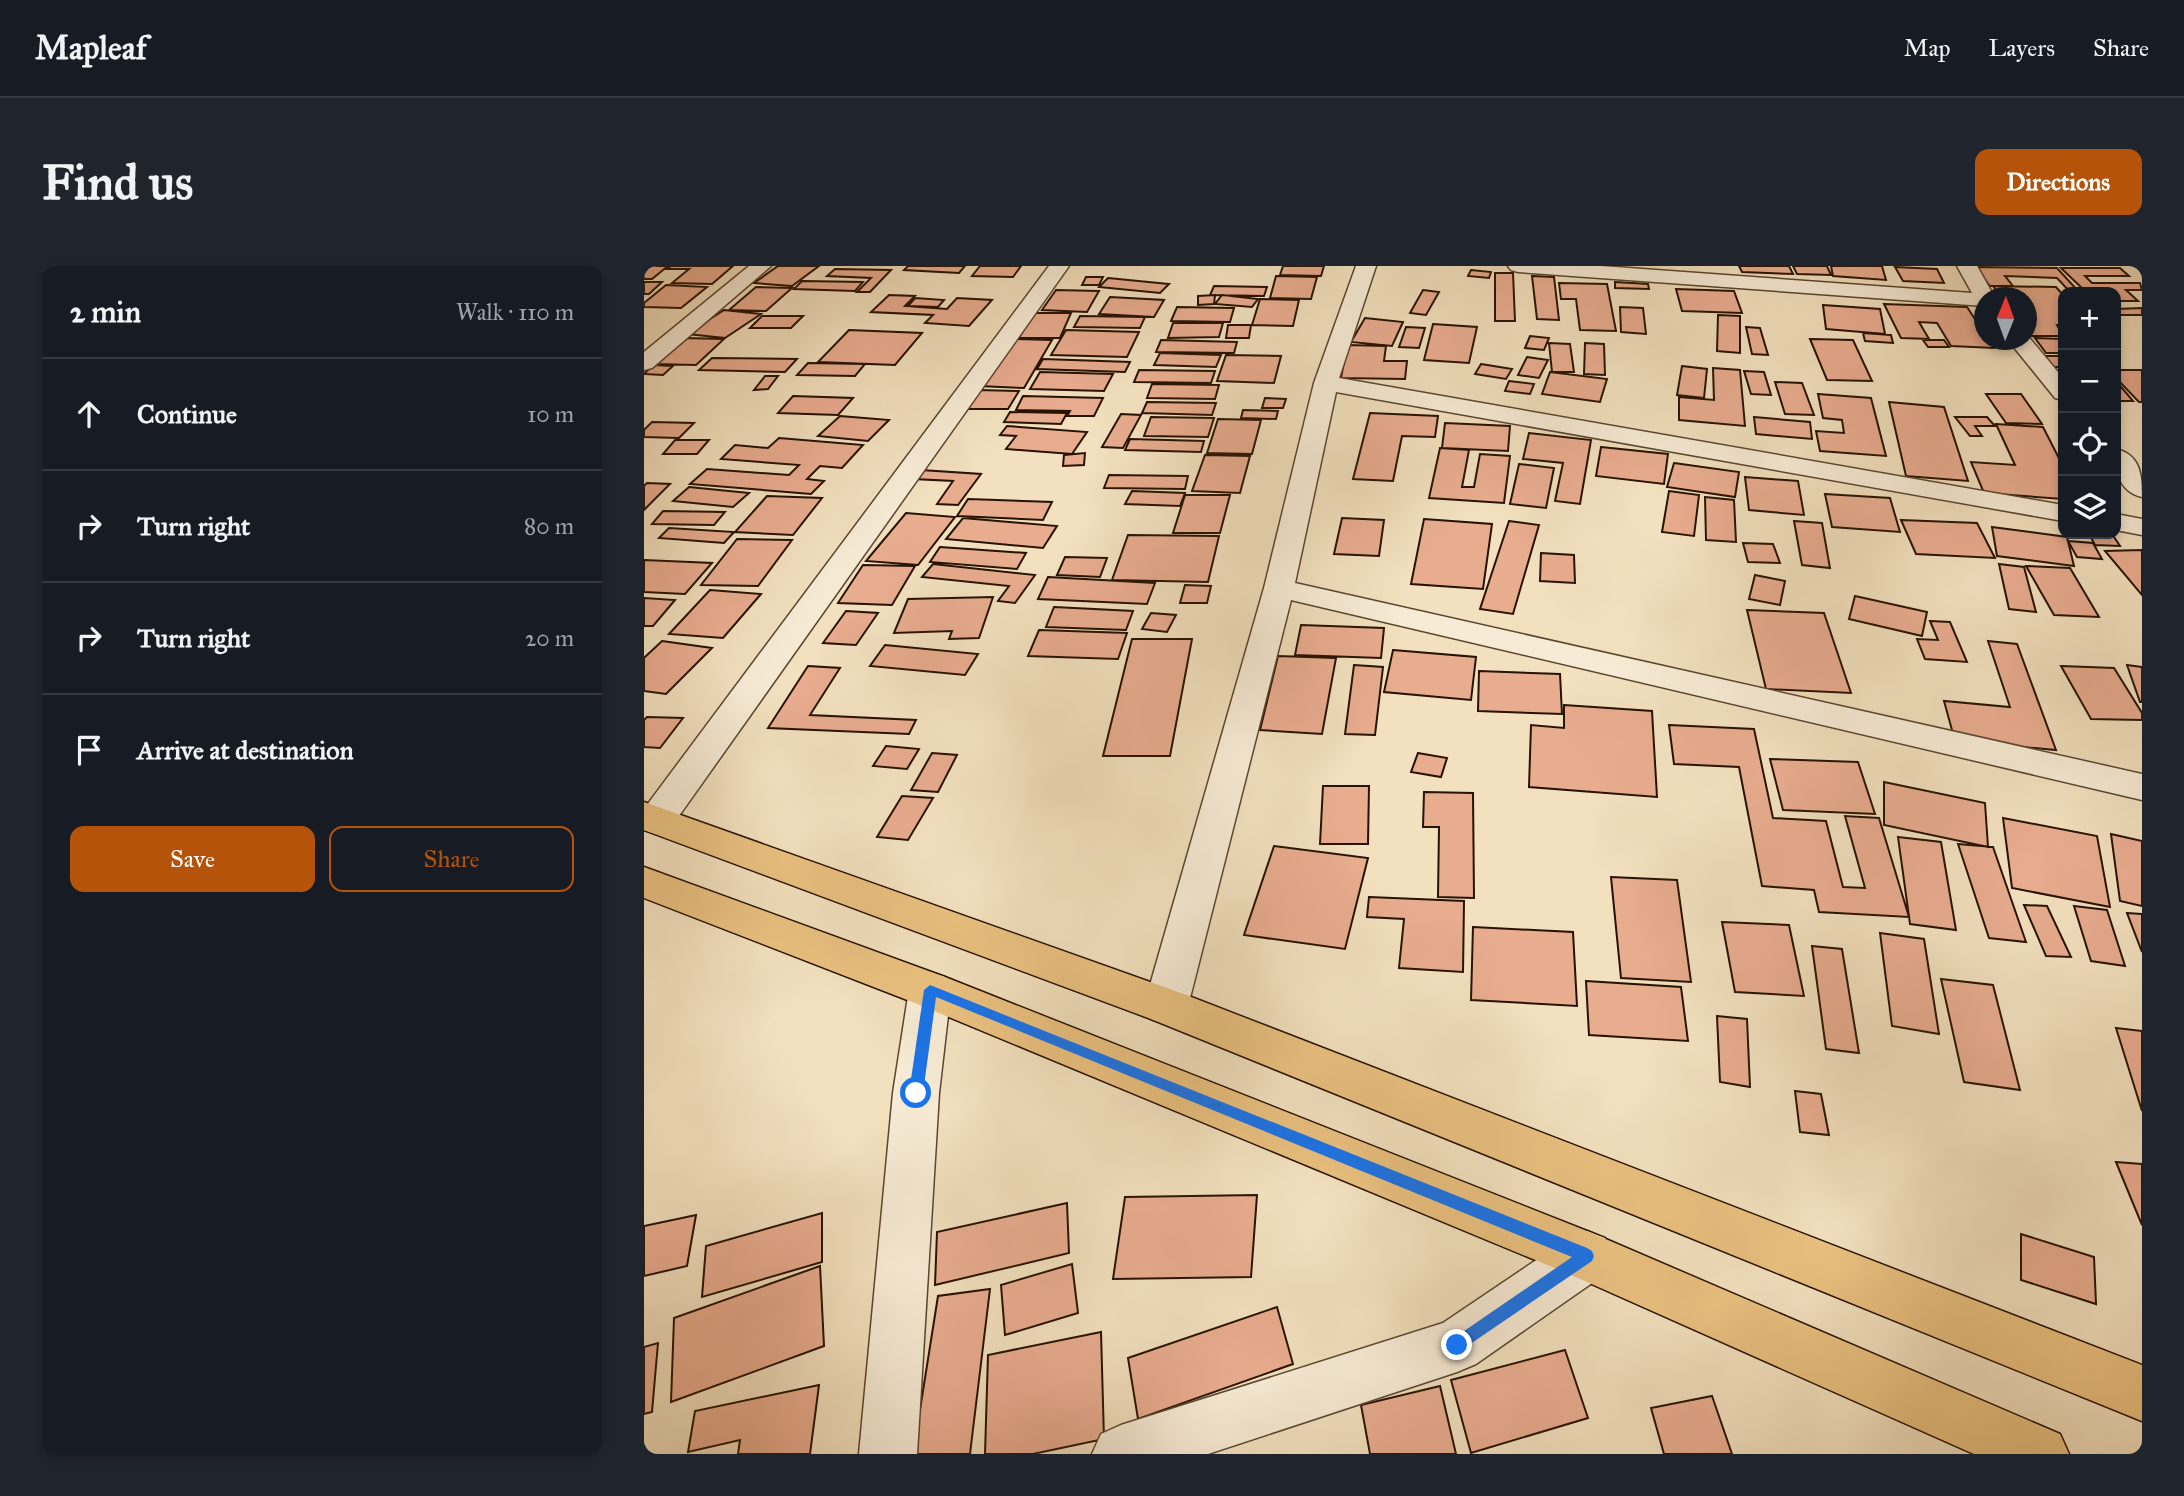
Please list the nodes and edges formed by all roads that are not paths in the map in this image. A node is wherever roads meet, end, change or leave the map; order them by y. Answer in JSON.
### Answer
{"nodes":[{"id":1,"x":761,"y":266,"type":"edge"},
{"id":2,"x":1059,"y":266,"type":"edge"},
{"id":3,"x":1366,"y":266,"type":"edge"},
{"id":4,"x":1518,"y":266,"type":"edge"},
{"id":5,"x":1967,"y":266,"type":"edge"},
{"id":6,"x":1978,"y":287,"type":"edge"},
{"id":7,"x":1974,"y":298,"type":"edge"},
{"id":8,"x":2027,"y":350,"type":"edge"},
{"id":9,"x":644,"y":363,"type":"edge"},
{"id":10,"x":1326,"y":383,"type":"junction"},
{"id":11,"x":2058,"y":387,"type":"edge"},
{"id":12,"x":2121,"y":463,"type":"edge"},
{"id":13,"x":2142,"y":489,"type":"edge"},
{"id":14,"x":2058,"y":512,"type":"edge"},
{"id":15,"x":2121,"y":523,"type":"edge"},
{"id":16,"x":2142,"y":527,"type":"edge"},
{"id":17,"x":1279,"y":588,"type":"junction"},
{"id":18,"x":2142,"y":788,"type":"edge"},
{"id":19,"x":650,"y":818,"type":"edge"},
{"id":20,"x":644,"y":882,"type":"edge"},
{"id":21,"x":930,"y":990,"type":"junction"},
{"id":22,"x":1166,"y":1006,"type":"junction"},
{"id":23,"x":1587,"y":1256,"type":"junction"},
{"id":24,"x":2142,"y":1393,"type":"edge"},
{"id":25,"x":888,"y":1454,"type":"edge"},
{"id":26,"x":1121,"y":1454,"type":"edge"},
{"id":27,"x":2040,"y":1454,"type":"edge"}],
"edges":[{"from":1,"to":9,"type":"street"},
{"from":2,"to":19,"type":"street"},
{"from":3,"to":10,"type":"street"},
{"from":4,"to":7,"type":"street"},
{"from":5,"to":6,"type":"street"},
{"from":8,"to":11,"type":"street"},
{"from":10,"to":14,"type":"street"},
{"from":10,"to":17,"type":"street"},
{"from":12,"to":13,"type":"street"},
{"from":15,"to":16,"type":"street"},
{"from":17,"to":18,"type":"street"},
{"from":17,"to":22,"type":"street"},
{"from":19,"to":22,"type":"main road"},
{"from":20,"to":21,"type":"main road"},
{"from":21,"to":23,"type":"main road"},
{"from":21,"to":25,"type":"street"},
{"from":22,"to":24,"type":"main road"},
{"from":23,"to":26,"type":"street"},
{"from":23,"to":27,"type":"main road"}]}
